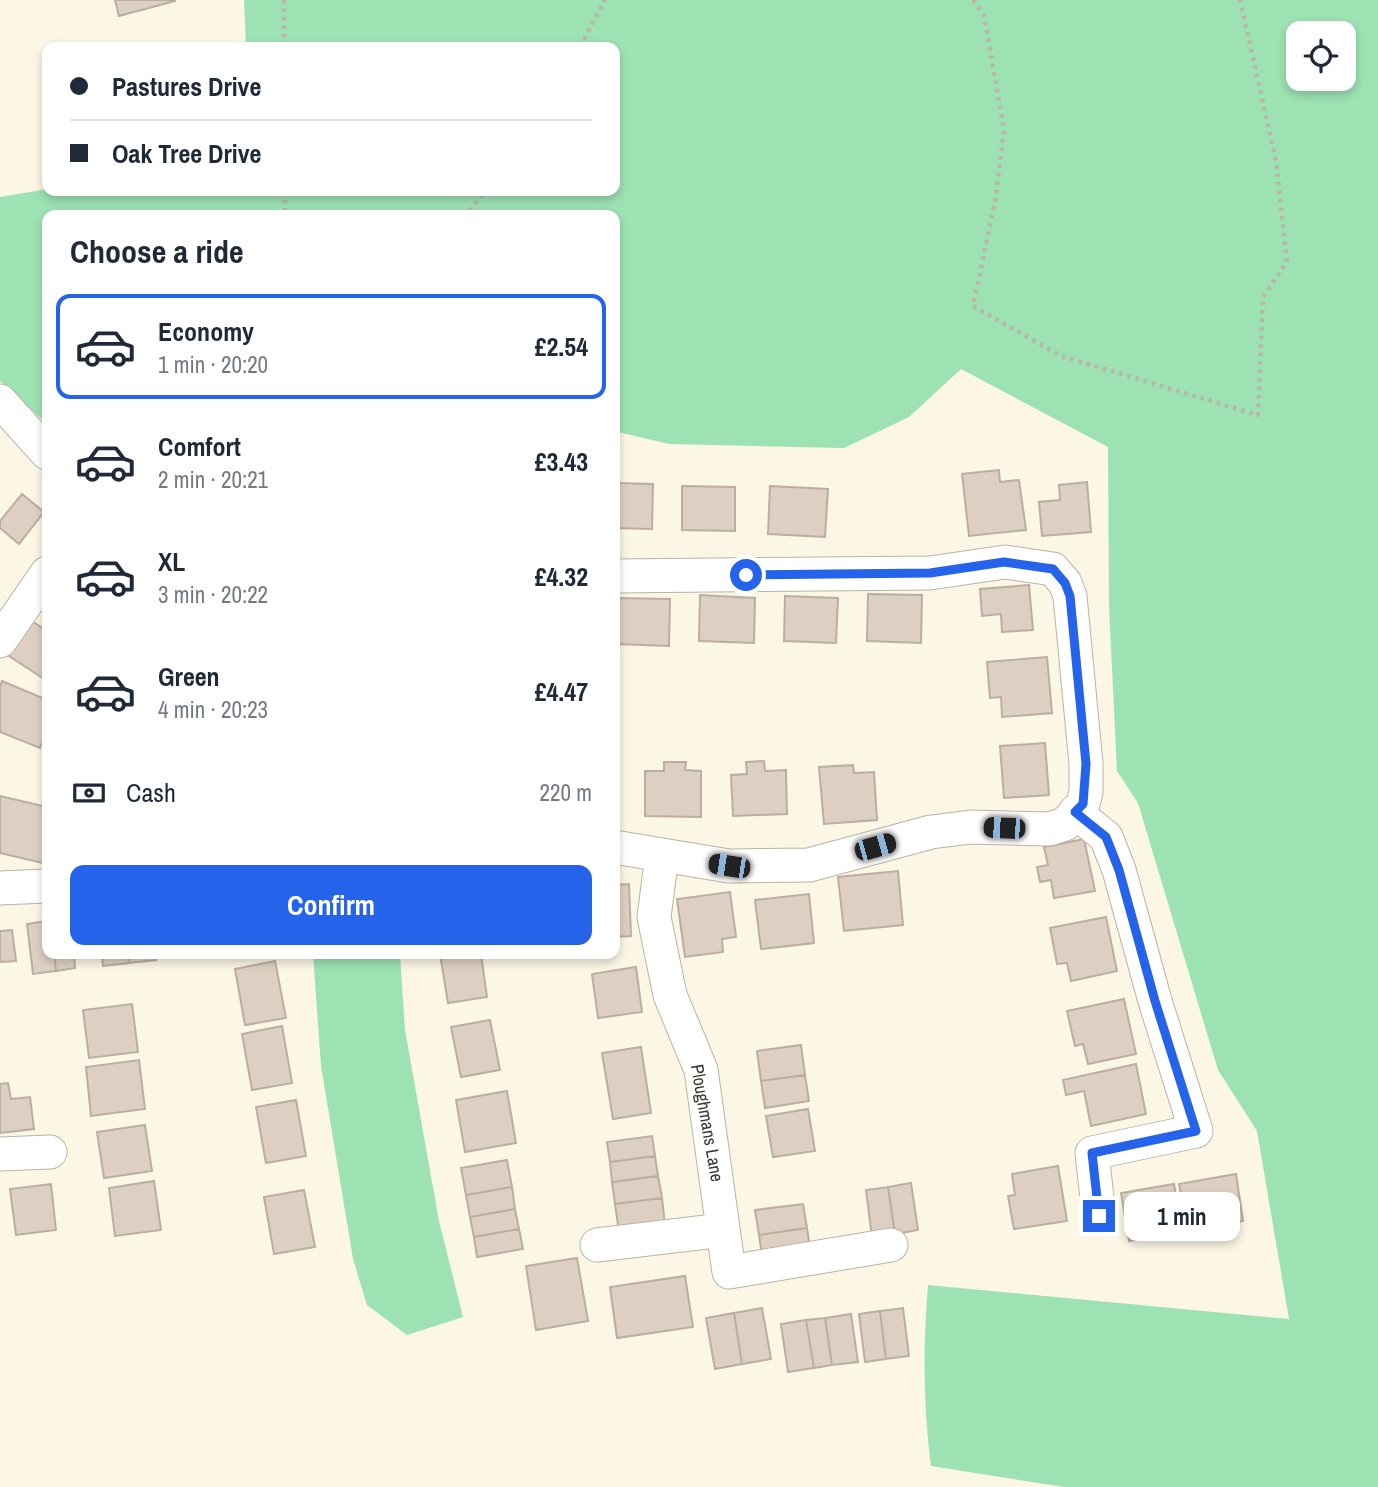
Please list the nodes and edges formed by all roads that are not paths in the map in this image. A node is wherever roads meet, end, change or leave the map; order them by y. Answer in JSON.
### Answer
{"nodes":[{"id":1,"x":0,"y":401,"type":"edge"},
{"id":2,"x":42,"y":447,"type":"edge"},
{"id":3,"x":620,"y":576,"type":"edge"},
{"id":4,"x":42,"y":580,"type":"edge"},
{"id":5,"x":0,"y":641,"type":"edge"},
{"id":6,"x":1075,"y":812,"type":"junction"},
{"id":7,"x":620,"y":848,"type":"edge"},
{"id":8,"x":662,"y":855,"type":"junction"},
{"id":9,"x":42,"y":886,"type":"edge"},
{"id":10,"x":0,"y":888,"type":"edge"},
{"id":11,"x":50,"y":1152,"type":"dead end"},
{"id":12,"x":0,"y":1154,"type":"edge"},
{"id":13,"x":1099,"y":1216,"type":"dead end"},
{"id":14,"x":723,"y":1230,"type":"junction"},
{"id":15,"x":597,"y":1245,"type":"dead end"},
{"id":16,"x":891,"y":1245,"type":"dead end"}],
"edges":[{"from":1,"to":2,"type":"street"},
{"from":3,"to":6,"type":"street"},
{"from":4,"to":5,"type":"street"},
{"from":6,"to":8,"type":"street"},
{"from":6,"to":13,"type":"street"},
{"from":7,"to":8,"type":"street"},
{"from":8,"to":14,"type":"street","name":"Ploughmans Lane"},
{"from":9,"to":10,"type":"street"},
{"from":11,"to":12,"type":"street"},
{"from":14,"to":15,"type":"street"},
{"from":14,"to":16,"type":"street","name":"Ploughmans Lane"}]}
